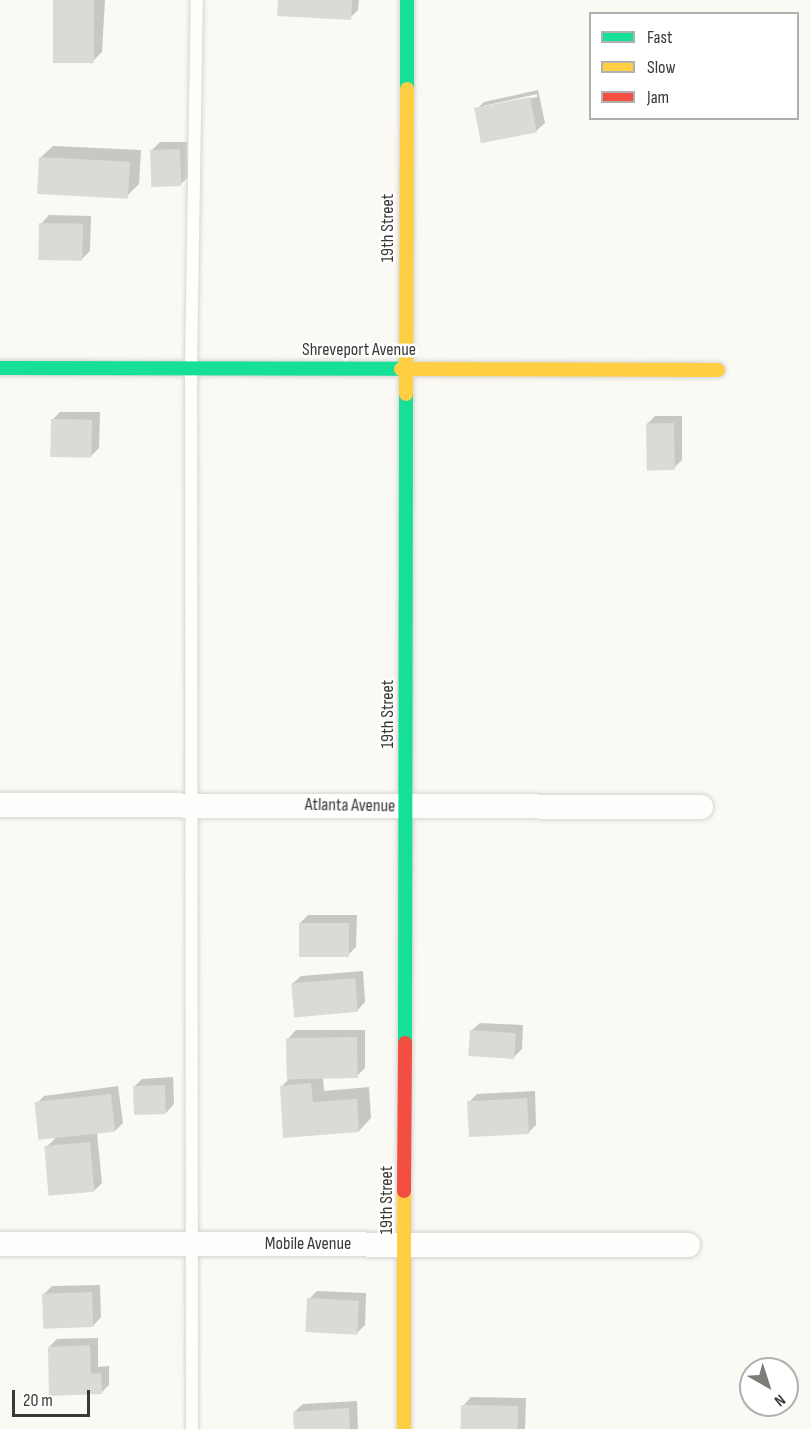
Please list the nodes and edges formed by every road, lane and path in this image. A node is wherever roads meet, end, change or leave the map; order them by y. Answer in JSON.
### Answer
{"nodes":[{"id":1,"x":197,"y":0,"type":"edge"},
{"id":2,"x":407,"y":0,"type":"edge"},
{"id":3,"x":0,"y":368,"type":"edge"},
{"id":4,"x":191,"y":368,"type":"junction"},
{"id":5,"x":406,"y":368,"type":"junction"},
{"id":6,"x":718,"y":370,"type":"dead end"},
{"id":7,"x":190,"y":804,"type":"junction"},
{"id":8,"x":0,"y":805,"type":"edge"},
{"id":9,"x":406,"y":807,"type":"junction"},
{"id":10,"x":701,"y":807,"type":"dead end"},
{"id":11,"x":0,"y":1244,"type":"edge"},
{"id":12,"x":190,"y":1244,"type":"junction"},
{"id":13,"x":404,"y":1244,"type":"junction"},
{"id":14,"x":688,"y":1245,"type":"dead end"},
{"id":15,"x":192,"y":1429,"type":"edge"},
{"id":16,"x":404,"y":1429,"type":"edge"}],
"edges":[{"from":1,"to":4,"type":"lane"},
{"from":2,"to":5,"type":"street","name":"19th Street"},
{"from":3,"to":4,"type":"street","name":"Shreveport Avenue"},
{"from":4,"to":5,"type":"street","name":"Shreveport Avenue"},
{"from":4,"to":7,"type":"lane"},
{"from":5,"to":6,"type":"street","name":"Shreveport Avenue"},
{"from":5,"to":9,"type":"street","name":"19th Street"},
{"from":7,"to":8,"type":"street","name":"Atlanta Avenue"},
{"from":7,"to":9,"type":"street","name":"Atlanta Avenue"},
{"from":7,"to":12,"type":"lane"},
{"from":9,"to":10,"type":"street","name":"Atlanta Avenue"},
{"from":9,"to":13,"type":"street","name":"19th Street"},
{"from":11,"to":12,"type":"street","name":"Mobile Avenue"},
{"from":12,"to":13,"type":"street","name":"Mobile Avenue"},
{"from":12,"to":15,"type":"lane"},
{"from":13,"to":14,"type":"street","name":"Mobile Avenue"},
{"from":13,"to":16,"type":"street","name":"19th Street"}]}
